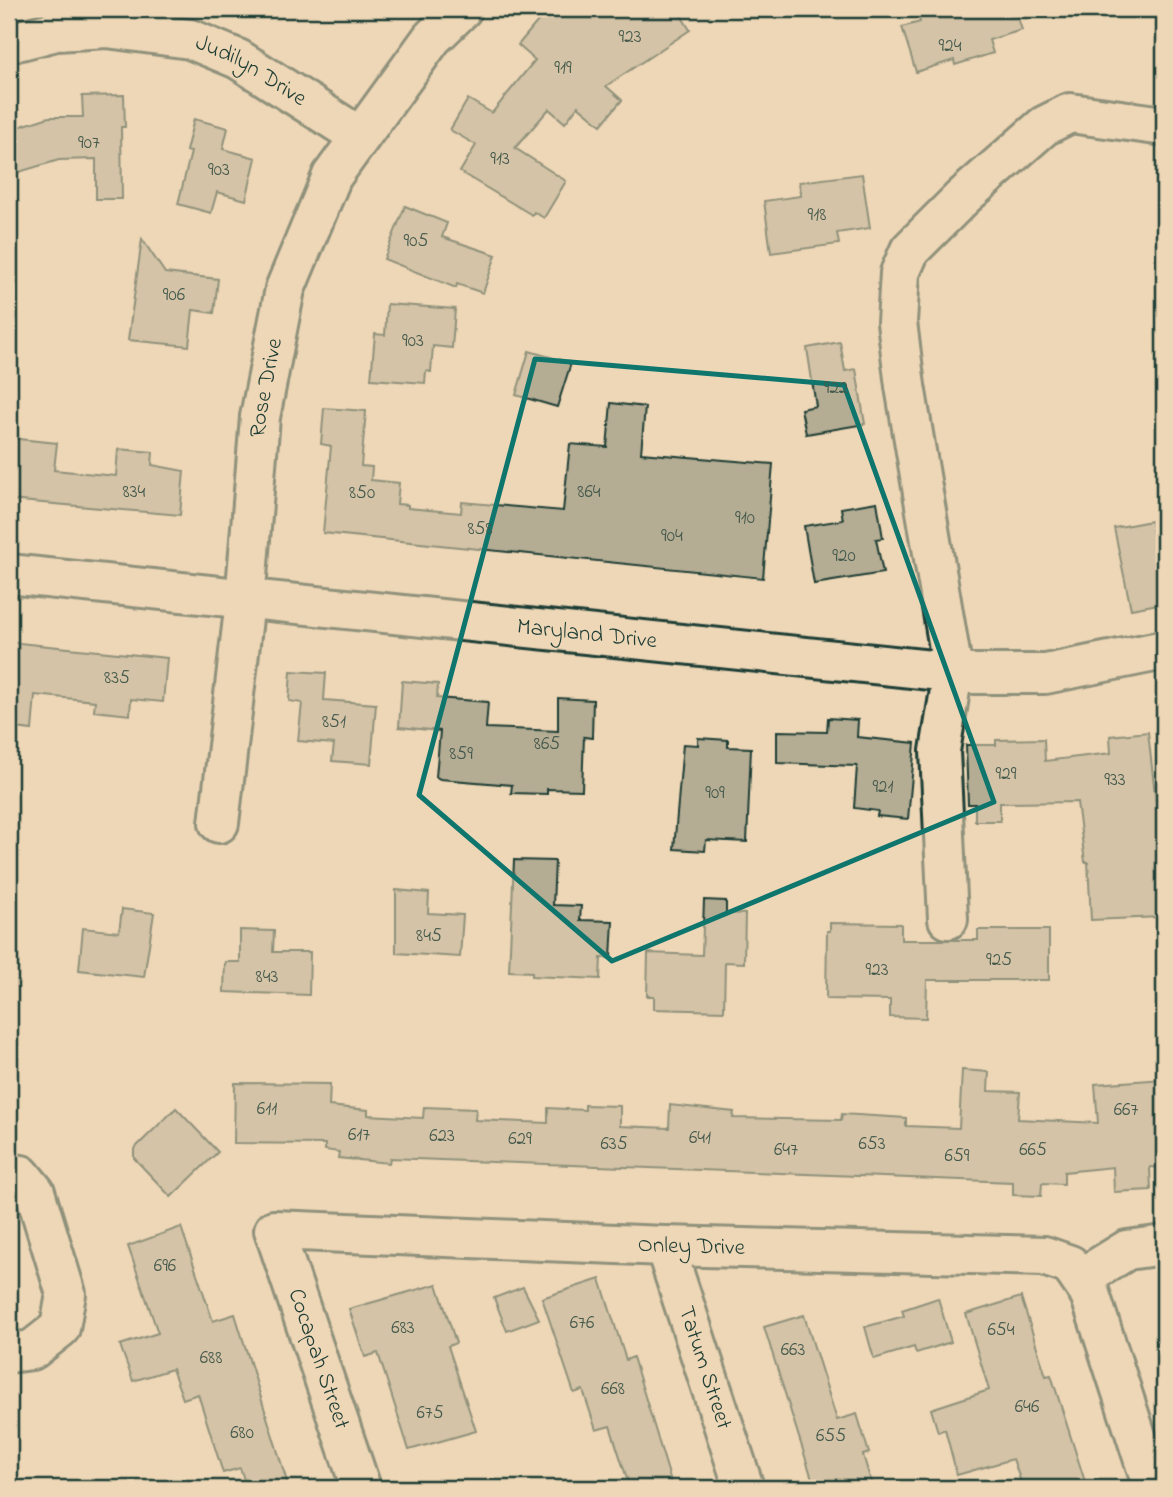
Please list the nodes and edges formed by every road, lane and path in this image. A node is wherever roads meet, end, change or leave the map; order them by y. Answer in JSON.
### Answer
{"nodes":[{"id":1,"x":462,"y":9,"type":"edge"},
{"id":2,"x":9,"y":43,"type":"edge"},
{"id":3,"x":1164,"y":126,"type":"edge"},
{"id":4,"x":359,"y":135,"type":"junction"},
{"id":5,"x":9,"y":574,"type":"edge"},
{"id":6,"x":245,"y":601,"type":"junction"},
{"id":7,"x":1164,"y":650,"type":"edge"},
{"id":8,"x":953,"y":672,"type":"junction"},
{"id":9,"x":219,"y":823,"type":"dead end"},
{"id":10,"x":948,"y":919,"type":"dead end"},
{"id":11,"x":9,"y":1172,"type":"edge"},
{"id":12,"x":274,"y":1230,"type":"joint"},
{"id":13,"x":1164,"y":1245,"type":"edge"},
{"id":14,"x":665,"y":1246,"type":"junction"},
{"id":15,"x":1085,"y":1287,"type":"junction"},
{"id":16,"x":9,"y":1353,"type":"edge"},
{"id":17,"x":361,"y":1488,"type":"edge"},
{"id":18,"x":744,"y":1488,"type":"edge"},
{"id":19,"x":1153,"y":1488,"type":"edge"}],
"edges":[{"from":1,"to":4,"type":"street","name":"Rose Drive"},
{"from":2,"to":4,"type":"street","name":"Judilyn Drive"},
{"from":3,"to":8,"type":"street"},
{"from":4,"to":6,"type":"street","name":"Rose Drive"},
{"from":5,"to":6,"type":"street","name":"Maryland Drive"},
{"from":6,"to":8,"type":"street","name":"Maryland Drive"},
{"from":6,"to":9,"type":"street","name":"Rose Drive"},
{"from":7,"to":8,"type":"street","name":"Maryland Drive"},
{"from":8,"to":10,"type":"street"},
{"from":11,"to":16,"type":"street"},
{"from":12,"to":14,"type":"street","name":"Onley Drive"},
{"from":12,"to":17,"type":"street","name":"Cocapah Street"},
{"from":13,"to":15,"type":"street"},
{"from":14,"to":15,"type":"street","name":"Onley Drive"},
{"from":14,"to":18,"type":"street","name":"Tatum Street"},
{"from":15,"to":19,"type":"street"}]}
